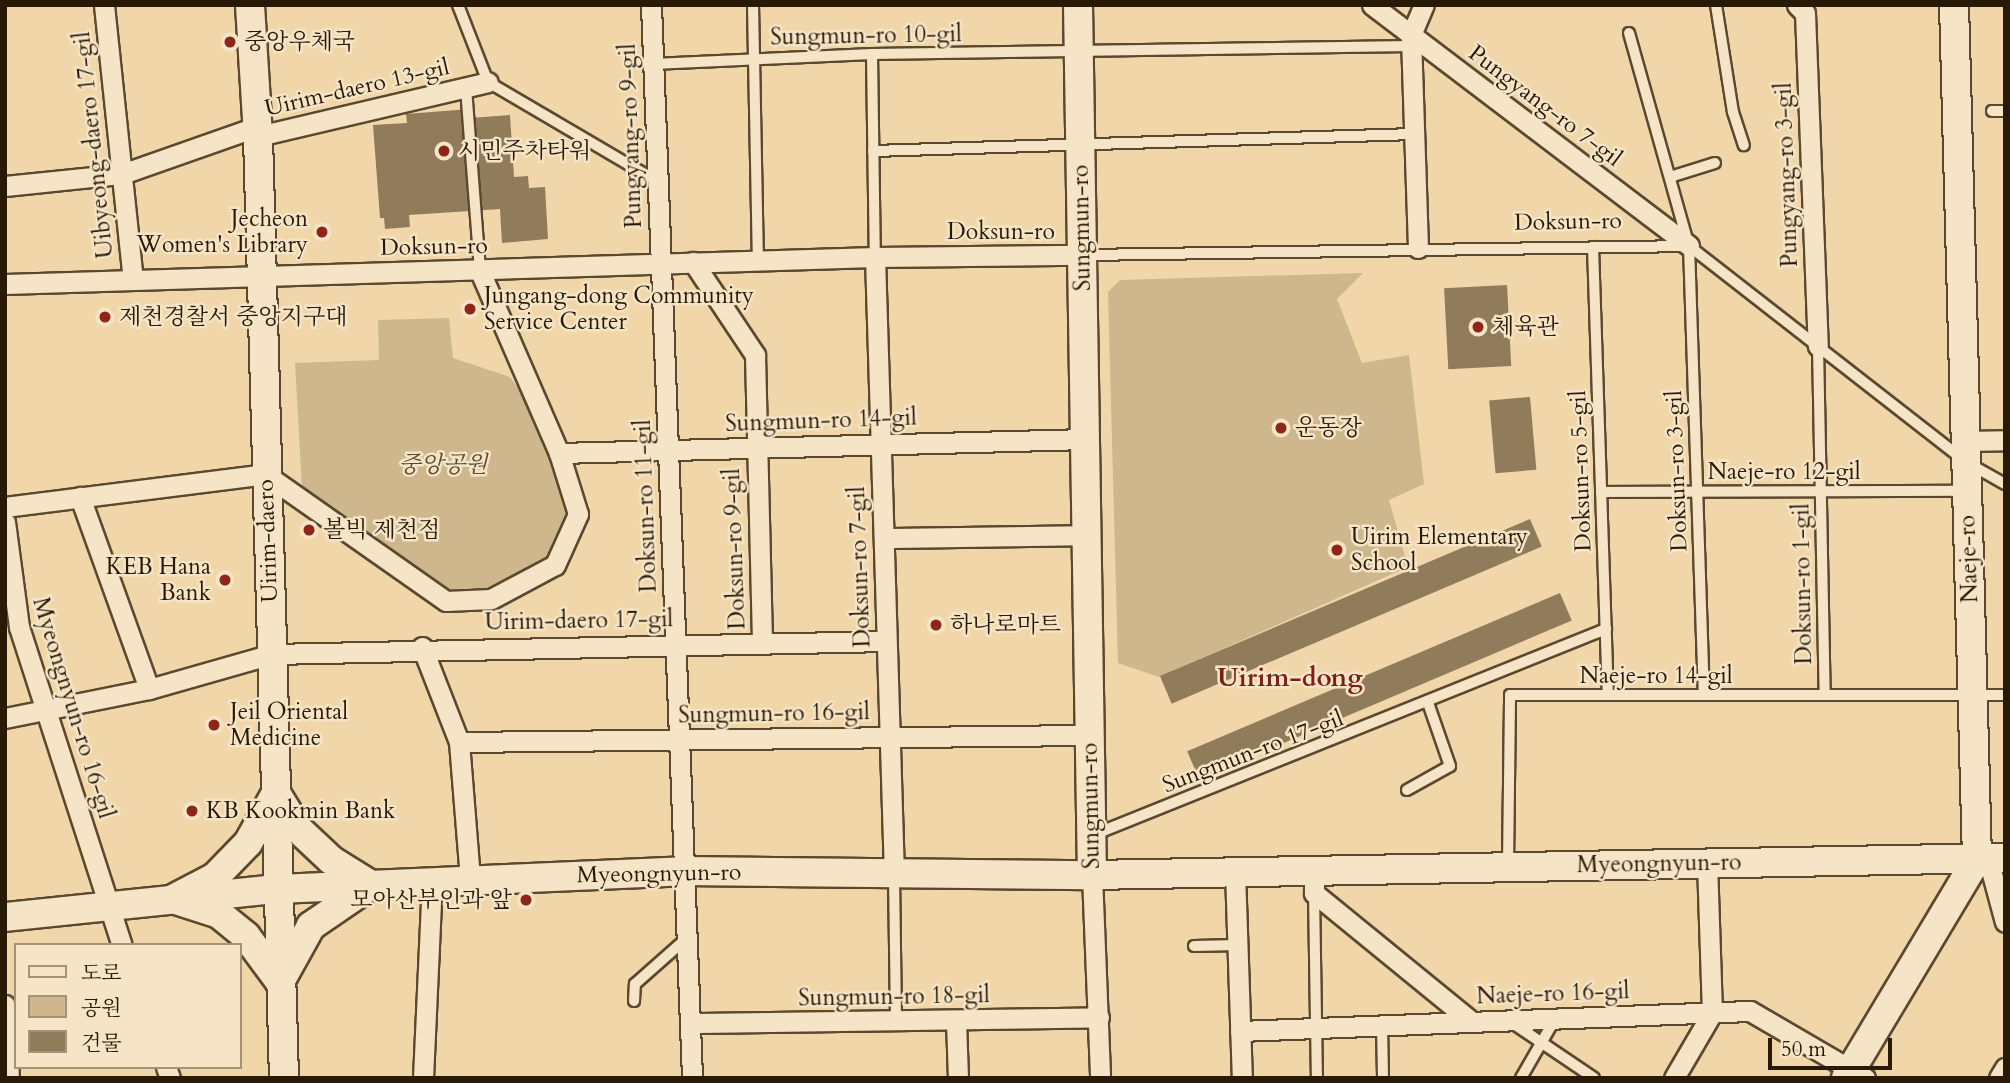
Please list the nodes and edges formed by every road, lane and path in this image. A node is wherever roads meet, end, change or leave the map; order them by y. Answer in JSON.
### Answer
{"nodes":[{"id":1,"x":104,"y":5,"type":"edge"},
{"id":2,"x":250,"y":5,"type":"edge"},
{"id":3,"x":458,"y":5,"type":"edge"},
{"id":4,"x":651,"y":5,"type":"edge"},
{"id":5,"x":753,"y":5,"type":"edge"},
{"id":6,"x":1079,"y":5,"type":"edge"},
{"id":7,"x":1372,"y":5,"type":"edge"},
{"id":8,"x":1424,"y":5,"type":"edge"},
{"id":9,"x":1716,"y":5,"type":"edge"},
{"id":10,"x":1797,"y":5,"type":"edge"},
{"id":11,"x":1954,"y":5,"type":"edge"},
{"id":12,"x":1629,"y":33,"type":"dead end"},
{"id":13,"x":1411,"y":40,"type":"junction"},
{"id":14,"x":1080,"y":50,"type":"junction"},
{"id":15,"x":872,"y":54,"type":"junction"},
{"id":16,"x":755,"y":58,"type":"junction"},
{"id":17,"x":653,"y":64,"type":"junction"},
{"id":18,"x":488,"y":82,"type":"junction"},
{"id":19,"x":466,"y":88,"type":"junction"},
{"id":20,"x":1992,"y":111,"type":"dead end"},
{"id":21,"x":2005,"y":111,"type":"edge"},
{"id":22,"x":258,"y":131,"type":"junction"},
{"id":23,"x":1414,"y":134,"type":"junction"},
{"id":24,"x":1080,"y":142,"type":"junction"},
{"id":25,"x":1744,"y":145,"type":"dead end"},
{"id":26,"x":873,"y":151,"type":"junction"},
{"id":27,"x":1715,"y":163,"type":"dead end"},
{"id":28,"x":122,"y":174,"type":"junction"},
{"id":29,"x":1670,"y":177,"type":"junction"},
{"id":30,"x":657,"y":181,"type":"junction"},
{"id":31,"x":5,"y":186,"type":"edge"},
{"id":32,"x":1689,"y":246,"type":"junction"},
{"id":33,"x":1593,"y":247,"type":"junction"},
{"id":34,"x":1418,"y":248,"type":"junction"},
{"id":35,"x":1083,"y":256,"type":"junction"},
{"id":36,"x":875,"y":257,"type":"junction"},
{"id":37,"x":758,"y":260,"type":"junction"},
{"id":38,"x":693,"y":262,"type":"junction"},
{"id":39,"x":661,"y":264,"type":"junction"},
{"id":40,"x":480,"y":271,"type":"junction"},
{"id":41,"x":259,"y":274,"type":"junction"},
{"id":42,"x":133,"y":279,"type":"junction"},
{"id":43,"x":5,"y":284,"type":"edge"},
{"id":44,"x":1818,"y":346,"type":"junction"},
{"id":45,"x":1085,"y":439,"type":"junction"},
{"id":46,"x":2005,"y":440,"type":"edge"},
{"id":47,"x":880,"y":444,"type":"junction"},
{"id":48,"x":756,"y":447,"type":"junction"},
{"id":49,"x":668,"y":450,"type":"junction"},
{"id":50,"x":1966,"y":451,"type":"junction"},
{"id":51,"x":559,"y":453,"type":"junction"},
{"id":52,"x":265,"y":474,"type":"junction"},
{"id":53,"x":2005,"y":484,"type":"edge"},
{"id":54,"x":1967,"y":491,"type":"junction"},
{"id":55,"x":1601,"y":492,"type":"junction"},
{"id":56,"x":1698,"y":492,"type":"junction"},
{"id":57,"x":1821,"y":492,"type":"junction"},
{"id":58,"x":80,"y":497,"type":"junction"},
{"id":59,"x":5,"y":507,"type":"edge"},
{"id":60,"x":5,"y":522,"type":"edge"},
{"id":61,"x":1088,"y":534,"type":"junction"},
{"id":62,"x":884,"y":538,"type":"junction"},
{"id":63,"x":9,"y":595,"type":"edge"},
{"id":64,"x":1605,"y":629,"type":"junction"},
{"id":65,"x":886,"y":641,"type":"junction"},
{"id":66,"x":762,"y":643,"type":"junction"},
{"id":67,"x":676,"y":644,"type":"junction"},
{"id":68,"x":422,"y":647,"type":"junction"},
{"id":69,"x":272,"y":654,"type":"junction"},
{"id":70,"x":149,"y":689,"type":"junction"},
{"id":71,"x":1608,"y":695,"type":"junction"},
{"id":72,"x":1704,"y":695,"type":"junction"},
{"id":73,"x":1825,"y":695,"type":"junction"},
{"id":74,"x":1972,"y":695,"type":"junction"},
{"id":75,"x":2005,"y":695,"type":"edge"},
{"id":76,"x":1428,"y":703,"type":"junction"},
{"id":77,"x":48,"y":712,"type":"junction"},
{"id":78,"x":5,"y":718,"type":"edge"},
{"id":79,"x":1090,"y":736,"type":"junction"},
{"id":80,"x":888,"y":737,"type":"junction"},
{"id":81,"x":679,"y":740,"type":"junction"},
{"id":82,"x":459,"y":741,"type":"junction"},
{"id":83,"x":1406,"y":790,"type":"dead end"},
{"id":84,"x":276,"y":793,"type":"junction"},
{"id":85,"x":1091,"y":836,"type":"junction"},
{"id":86,"x":1990,"y":858,"type":"edge"},
{"id":87,"x":1707,"y":863,"type":"junction"},
{"id":88,"x":1508,"y":866,"type":"junction"},
{"id":89,"x":684,"y":871,"type":"junction"},
{"id":90,"x":1235,"y":871,"type":"junction"},
{"id":91,"x":1092,"y":875,"type":"junction"},
{"id":92,"x":894,"y":876,"type":"junction"},
{"id":93,"x":470,"y":880,"type":"junction"},
{"id":94,"x":1314,"y":881,"type":"junction"},
{"id":95,"x":432,"y":882,"type":"junction"},
{"id":96,"x":371,"y":885,"type":"junction"},
{"id":97,"x":278,"y":889,"type":"junction"},
{"id":98,"x":173,"y":899,"type":"junction"},
{"id":99,"x":107,"y":905,"type":"junction"},
{"id":100,"x":5,"y":917,"type":"edge"},
{"id":101,"x":2005,"y":922,"type":"edge"},
{"id":102,"x":687,"y":938,"type":"junction"},
{"id":103,"x":121,"y":943,"type":"edge"},
{"id":104,"x":1238,"y":945,"type":"junction"},
{"id":105,"x":1194,"y":946,"type":"dead end"},
{"id":106,"x":280,"y":982,"type":"junction"},
{"id":107,"x":634,"y":1001,"type":"dead end"},
{"id":108,"x":5,"y":1006,"type":"edge"},
{"id":109,"x":1712,"y":1013,"type":"junction"},
{"id":110,"x":1099,"y":1017,"type":"junction"},
{"id":111,"x":1555,"y":1018,"type":"junction"},
{"id":112,"x":1508,"y":1020,"type":"junction"},
{"id":113,"x":896,"y":1021,"type":"junction"},
{"id":114,"x":956,"y":1021,"type":"junction"},
{"id":115,"x":1471,"y":1021,"type":"junction"},
{"id":116,"x":690,"y":1023,"type":"junction"},
{"id":117,"x":1382,"y":1025,"type":"junction"},
{"id":118,"x":1317,"y":1028,"type":"junction"},
{"id":119,"x":1240,"y":1031,"type":"junction"},
{"id":120,"x":1541,"y":1042,"type":"junction"},
{"id":121,"x":2005,"y":1068,"type":"edge"},
{"id":122,"x":1854,"y":1075,"type":"edge"},
{"id":123,"x":9,"y":1078,"type":"edge"},
{"id":124,"x":284,"y":1078,"type":"edge"},
{"id":125,"x":424,"y":1078,"type":"edge"},
{"id":126,"x":692,"y":1078,"type":"edge"},
{"id":127,"x":958,"y":1078,"type":"edge"},
{"id":128,"x":1100,"y":1078,"type":"edge"},
{"id":129,"x":1242,"y":1078,"type":"edge"},
{"id":130,"x":1317,"y":1078,"type":"edge"},
{"id":131,"x":1383,"y":1078,"type":"edge"},
{"id":132,"x":1521,"y":1078,"type":"edge"},
{"id":133,"x":1594,"y":1078,"type":"edge"},
{"id":134,"x":1674,"y":1078,"type":"edge"},
{"id":135,"x":1999,"y":1078,"type":"edge"}],
"edges":[{"from":1,"to":28,"type":"street","name":"Uibyeong-daero 17-gil"},
{"from":2,"to":22,"type":"street","name":"Uirim-daero"},
{"from":3,"to":18,"type":"lane"},
{"from":4,"to":17,"type":"street","name":"Pungyang-ro 9-gil"},
{"from":5,"to":16,"type":"lane"},
{"from":6,"to":14,"type":"street","name":"Sungmun-ro"},
{"from":7,"to":13,"type":"street","name":"Pungyang-ro 7-gil"},
{"from":8,"to":13,"type":"street"},
{"from":9,"to":25,"type":"lane"},
{"from":10,"to":44,"type":"street","name":"Pungyang-ro 3-gil"},
{"from":11,"to":50,"type":"street","name":"Naeje-ro"},
{"from":12,"to":29,"type":"lane","name":"Doksun-ro 3-gil"},
{"from":13,"to":14,"type":"lane","name":"Sungmun-ro 10-gil"},
{"from":13,"to":23,"type":"street"},
{"from":13,"to":32,"type":"street","name":"Pungyang-ro 7-gil"},
{"from":14,"to":15,"type":"lane","name":"Sungmun-ro 10-gil"},
{"from":14,"to":24,"type":"street","name":"Sungmun-ro"},
{"from":15,"to":16,"type":"lane","name":"Sungmun-ro 10-gil"},
{"from":15,"to":26,"type":"lane"},
{"from":16,"to":17,"type":"lane","name":"Sungmun-ro 10-gil"},
{"from":16,"to":37,"type":"lane"},
{"from":17,"to":30,"type":"street","name":"Pungyang-ro 9-gil"},
{"from":18,"to":19,"type":"street","name":"Uirim-daero 13-gil"},
{"from":18,"to":30,"type":"lane"},
{"from":19,"to":22,"type":"street","name":"Uirim-daero 13-gil"},
{"from":19,"to":40,"type":"lane","name":"Uirim-daero 13-gil"},
{"from":20,"to":21,"type":"lane"},
{"from":22,"to":28,"type":"street","name":"Uirim-daero 13-gil"},
{"from":22,"to":41,"type":"street","name":"Uirim-daero"},
{"from":23,"to":24,"type":"lane"},
{"from":23,"to":34,"type":"street"},
{"from":24,"to":26,"type":"lane"},
{"from":24,"to":35,"type":"street","name":"Sungmun-ro"},
{"from":26,"to":36,"type":"lane"},
{"from":27,"to":29,"type":"lane"},
{"from":28,"to":31,"type":"street","name":"Uirim-daero 13-gil"},
{"from":28,"to":42,"type":"street","name":"Uibyeong-daero 17-gil"},
{"from":29,"to":32,"type":"lane","name":"Doksun-ro 3-gil"},
{"from":30,"to":39,"type":"street","name":"Pungyang-ro 9-gil"},
{"from":32,"to":33,"type":"lane","name":"Doksun-ro"},
{"from":32,"to":44,"type":"lane"},
{"from":32,"to":56,"type":"lane","name":"Doksun-ro 3-gil"},
{"from":33,"to":34,"type":"lane","name":"Doksun-ro"},
{"from":33,"to":55,"type":"lane","name":"Doksun-ro 5-gil"},
{"from":34,"to":35,"type":"lane","name":"Doksun-ro"},
{"from":35,"to":36,"type":"street","name":"Doksun-ro"},
{"from":35,"to":45,"type":"street","name":"Sungmun-ro"},
{"from":36,"to":37,"type":"street","name":"Doksun-ro"},
{"from":36,"to":47,"type":"street","name":"Doksun-ro 7-gil"},
{"from":37,"to":38,"type":"street","name":"Doksun-ro"},
{"from":38,"to":39,"type":"street","name":"Doksun-ro"},
{"from":38,"to":48,"type":"street","name":"Doksun-ro 9-gil"},
{"from":39,"to":40,"type":"street","name":"Doksun-ro"},
{"from":39,"to":49,"type":"street","name":"Doksun-ro 11-gil"},
{"from":40,"to":41,"type":"street","name":"Doksun-ro"},
{"from":40,"to":51,"type":"street"},
{"from":41,"to":42,"type":"street","name":"Doksun-ro"},
{"from":41,"to":52,"type":"street","name":"Uirim-daero"},
{"from":42,"to":43,"type":"street","name":"Doksun-ro"},
{"from":44,"to":50,"type":"lane"},
{"from":44,"to":57,"type":"lane","name":"Doksun-ro 1-gil"},
{"from":45,"to":47,"type":"street","name":"Sungmun-ro 14-gil"},
{"from":45,"to":61,"type":"street","name":"Sungmun-ro"},
{"from":46,"to":50,"type":"street"},
{"from":47,"to":48,"type":"street","name":"Sungmun-ro 14-gil"},
{"from":47,"to":62,"type":"street","name":"Doksun-ro 7-gil"},
{"from":48,"to":49,"type":"street","name":"Sungmun-ro 14-gil"},
{"from":48,"to":66,"type":"street","name":"Doksun-ro 9-gil"},
{"from":49,"to":51,"type":"street","name":"Sungmun-ro 14-gil"},
{"from":49,"to":67,"type":"street","name":"Doksun-ro 11-gil"},
{"from":50,"to":53,"type":"lane"},
{"from":50,"to":54,"type":"street","name":"Naeje-ro"},
{"from":51,"to":52,"type":"street"},
{"from":52,"to":58,"type":"street"},
{"from":52,"to":69,"type":"street","name":"Uirim-daero"},
{"from":54,"to":57,"type":"lane","name":"Naeje-ro 12-gil"},
{"from":54,"to":74,"type":"street","name":"Naeje-ro"},
{"from":55,"to":56,"type":"lane","name":"Naeje-ro 12-gil"},
{"from":55,"to":64,"type":"lane","name":"Doksun-ro 5-gil"},
{"from":56,"to":57,"type":"lane","name":"Naeje-ro 12-gil"},
{"from":56,"to":72,"type":"lane","name":"Doksun-ro 3-gil"},
{"from":57,"to":73,"type":"lane","name":"Doksun-ro 1-gil"},
{"from":58,"to":59,"type":"street"},
{"from":58,"to":70,"type":"street"},
{"from":60,"to":63,"type":"street","name":"Myeongnyun-ro 16-gil"},
{"from":61,"to":62,"type":"street"},
{"from":61,"to":79,"type":"street","name":"Sungmun-ro"},
{"from":62,"to":65,"type":"street","name":"Doksun-ro 7-gil"},
{"from":63,"to":77,"type":"street","name":"Myeongnyun-ro 16-gil"},
{"from":64,"to":71,"type":"lane","name":"Doksun-ro 5-gil"},
{"from":64,"to":76,"type":"lane","name":"Sungmun-ro 17-gil"},
{"from":65,"to":66,"type":"street","name":"Uirim-daero 17-gil"},
{"from":65,"to":80,"type":"street","name":"Doksun-ro 7-gil"},
{"from":66,"to":67,"type":"street","name":"Uirim-daero 17-gil"},
{"from":67,"to":68,"type":"street","name":"Uirim-daero 17-gil"},
{"from":67,"to":81,"type":"street","name":"Doksun-ro 11-gil"},
{"from":68,"to":69,"type":"street","name":"Uirim-daero 17-gil"},
{"from":68,"to":82,"type":"street"},
{"from":69,"to":70,"type":"street","name":"Uirim-daero 17-gil"},
{"from":69,"to":84,"type":"street","name":"Uirim-daero"},
{"from":70,"to":77,"type":"street","name":"Uirim-daero 17-gil"},
{"from":71,"to":72,"type":"lane","name":"Naeje-ro 14-gil"},
{"from":71,"to":88,"type":"lane","name":"Naeje-ro 14-gil"},
{"from":72,"to":73,"type":"lane","name":"Naeje-ro 14-gil"},
{"from":73,"to":74,"type":"lane","name":"Naeje-ro 14-gil"},
{"from":74,"to":75,"type":"lane","name":"Naeje-ro 14-gil"},
{"from":74,"to":86,"type":"street","name":"Naeje-ro"},
{"from":76,"to":83,"type":"lane"},
{"from":76,"to":85,"type":"lane","name":"Sungmun-ro 17-gil"},
{"from":77,"to":78,"type":"street","name":"Uirim-daero 17-gil"},
{"from":77,"to":99,"type":"street","name":"Myeongnyun-ro 16-gil"},
{"from":79,"to":80,"type":"street","name":"Sungmun-ro 16-gil"},
{"from":79,"to":85,"type":"street","name":"Sungmun-ro"},
{"from":80,"to":81,"type":"street","name":"Sungmun-ro 16-gil"},
{"from":80,"to":92,"type":"street","name":"Doksun-ro 7-gil"},
{"from":81,"to":82,"type":"street","name":"Sungmun-ro 16-gil"},
{"from":81,"to":89,"type":"street","name":"Doksun-ro 11-gil"},
{"from":82,"to":93,"type":"street"},
{"from":84,"to":96,"type":"street"},
{"from":84,"to":97,"type":"street","name":"Uirim-daero"},
{"from":84,"to":98,"type":"street"},
{"from":85,"to":91,"type":"street","name":"Sungmun-ro"},
{"from":86,"to":87,"type":"street","name":"Myeongnyun-ro"},
{"from":86,"to":101,"type":"street"},
{"from":86,"to":122,"type":"street"},
{"from":87,"to":88,"type":"street","name":"Myeongnyun-ro"},
{"from":87,"to":109,"type":"street"},
{"from":88,"to":94,"type":"street","name":"Myeongnyun-ro"},
{"from":89,"to":92,"type":"street","name":"Myeongnyun-ro"},
{"from":89,"to":93,"type":"street","name":"Myeongnyun-ro"},
{"from":89,"to":102,"type":"street","name":"Doksun-ro 11-gil"},
{"from":90,"to":91,"type":"street","name":"Myeongnyun-ro"},
{"from":90,"to":94,"type":"street","name":"Myeongnyun-ro"},
{"from":90,"to":104,"type":"street"},
{"from":91,"to":92,"type":"street","name":"Myeongnyun-ro"},
{"from":91,"to":110,"type":"street","name":"Sungmun-ro"},
{"from":92,"to":113,"type":"lane"},
{"from":93,"to":95,"type":"street","name":"Myeongnyun-ro"},
{"from":94,"to":115,"type":"street"},
{"from":94,"to":118,"type":"lane"},
{"from":95,"to":96,"type":"street","name":"Myeongnyun-ro"},
{"from":95,"to":125,"type":"street"},
{"from":96,"to":97,"type":"street","name":"Myeongnyun-ro"},
{"from":96,"to":106,"type":"street"},
{"from":97,"to":98,"type":"street","name":"Myeongnyun-ro"},
{"from":97,"to":106,"type":"street","name":"Uirim-daero"},
{"from":98,"to":99,"type":"street","name":"Myeongnyun-ro"},
{"from":98,"to":106,"type":"street"},
{"from":99,"to":100,"type":"street","name":"Myeongnyun-ro"},
{"from":99,"to":103,"type":"street","name":"Myeongnyun-ro 16-gil"},
{"from":102,"to":107,"type":"lane"},
{"from":102,"to":116,"type":"street","name":"Doksun-ro 11-gil"},
{"from":104,"to":105,"type":"lane"},
{"from":104,"to":119,"type":"street"},
{"from":106,"to":124,"type":"street","name":"Uirim-daero"},
{"from":108,"to":123,"type":"street"},
{"from":109,"to":111,"type":"street","name":"Naeje-ro 16-gil"},
{"from":109,"to":122,"type":"street","name":"Naeje-ro 16-gil"},
{"from":109,"to":134,"type":"street"},
{"from":110,"to":114,"type":"street","name":"Sungmun-ro 18-gil"},
{"from":110,"to":128,"type":"street","name":"Sungmun-ro"},
{"from":111,"to":112,"type":"street","name":"Naeje-ro 16-gil"},
{"from":111,"to":120,"type":"lane"},
{"from":112,"to":115,"type":"street","name":"Naeje-ro 16-gil"},
{"from":112,"to":120,"type":"lane"},
{"from":113,"to":114,"type":"street","name":"Sungmun-ro 18-gil"},
{"from":113,"to":116,"type":"street","name":"Sungmun-ro 18-gil"},
{"from":114,"to":127,"type":"street"},
{"from":115,"to":117,"type":"street","name":"Naeje-ro 16-gil"},
{"from":116,"to":126,"type":"street","name":"Doksun-ro 11-gil"},
{"from":117,"to":118,"type":"street","name":"Naeje-ro 16-gil"},
{"from":117,"to":131,"type":"lane"},
{"from":118,"to":119,"type":"street","name":"Naeje-ro 16-gil"},
{"from":118,"to":130,"type":"lane"},
{"from":119,"to":129,"type":"street"},
{"from":120,"to":132,"type":"lane"},
{"from":120,"to":133,"type":"lane"},
{"from":121,"to":135,"type":"street"}]}
